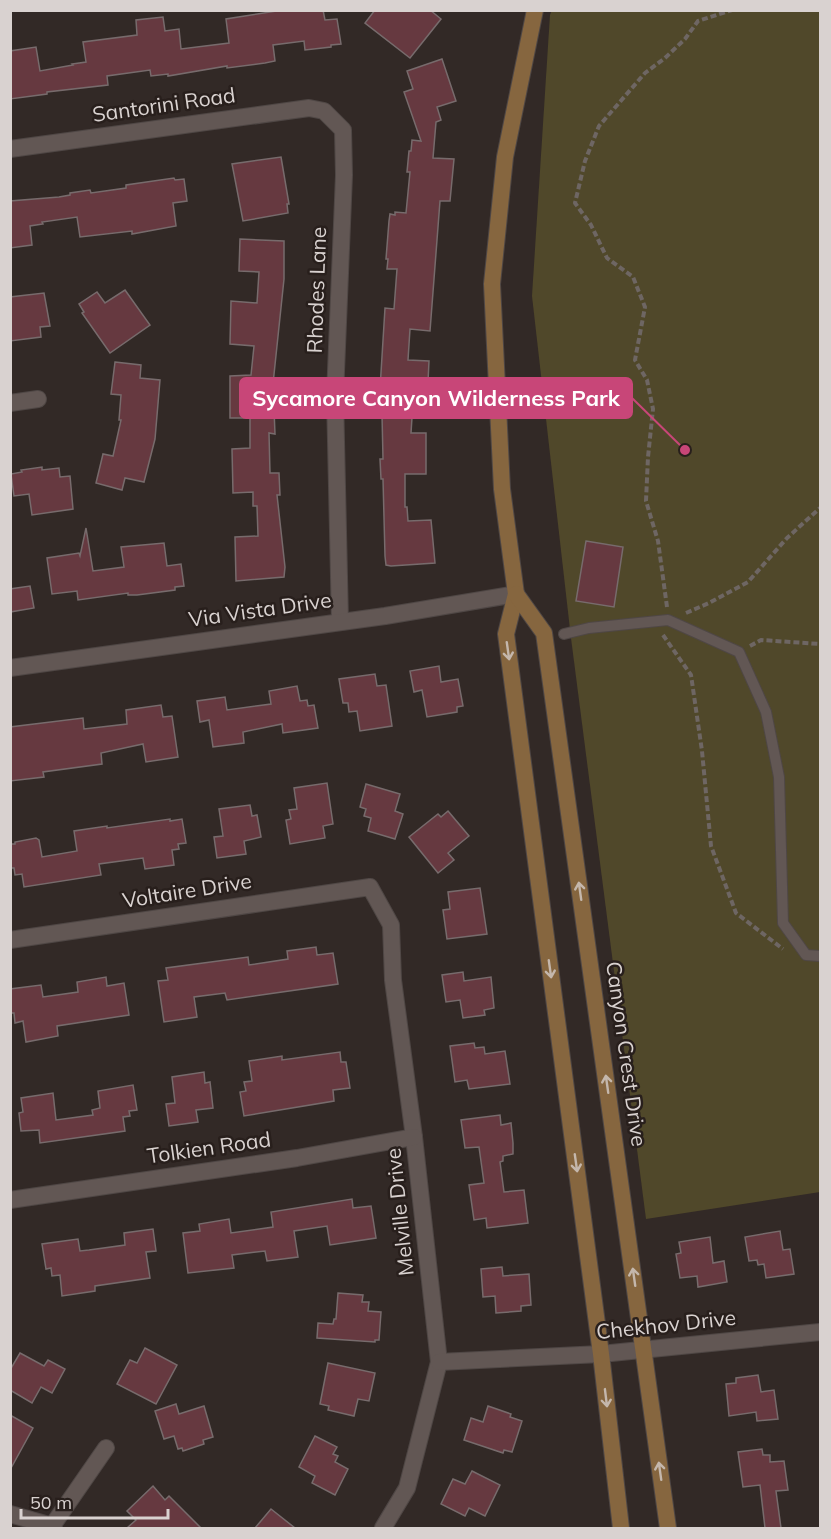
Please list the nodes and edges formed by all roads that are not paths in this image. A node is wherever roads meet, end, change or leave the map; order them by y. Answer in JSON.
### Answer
{"nodes":[{"id":1,"x":535,"y":10,"type":"edge"},
{"id":2,"x":324,"y":111,"type":"joint"},
{"id":3,"x":10,"y":148,"type":"edge"},
{"id":4,"x":38,"y":399,"type":"dead end"},
{"id":5,"x":10,"y":403,"type":"edge"},
{"id":6,"x":516,"y":594,"type":"junction"},
{"id":7,"x":340,"y":622,"type":"junction"},
{"id":8,"x":564,"y":634,"type":"dead end"},
{"id":9,"x":10,"y":668,"type":"edge"},
{"id":10,"x":370,"y":887,"type":"joint"},
{"id":11,"x":10,"y":940,"type":"edge"},
{"id":12,"x":820,"y":956,"type":"edge"},
{"id":13,"x":414,"y":1137,"type":"junction"},
{"id":14,"x":10,"y":1200,"type":"edge"},
{"id":15,"x":820,"y":1332,"type":"edge"},
{"id":16,"x":645,"y":1350,"type":"junction"},
{"id":17,"x":601,"y":1354,"type":"junction"},
{"id":18,"x":440,"y":1362,"type":"junction"},
{"id":19,"x":106,"y":1448,"type":"dead end"},
{"id":20,"x":10,"y":1514,"type":"edge"},
{"id":21,"x":53,"y":1527,"type":"edge"},
{"id":22,"x":383,"y":1528,"type":"edge"},
{"id":23,"x":621,"y":1528,"type":"edge"},
{"id":24,"x":668,"y":1528,"type":"edge"}],
"edges":[{"from":1,"to":6,"type":"main road","name":"Canyon Crest Drive"},
{"from":2,"to":3,"type":"street","name":"Santorini Road"},
{"from":2,"to":7,"type":"street","name":"Rhodes Lane"},
{"from":4,"to":5,"type":"street"},
{"from":6,"to":7,"type":"street","name":"Via Vista Drive"},
{"from":16,"to":6,"type":"main road","name":"Canyon Crest Drive","one_way":true},
{"from":6,"to":17,"type":"main road","name":"Canyon Crest Drive","one_way":true},
{"from":7,"to":9,"type":"street","name":"Via Vista Drive"},
{"from":8,"to":12,"type":"lane"},
{"from":10,"to":11,"type":"street","name":"Voltaire Drive"},
{"from":10,"to":13,"type":"street","name":"Melville Drive"},
{"from":13,"to":14,"type":"street","name":"Tolkien Road"},
{"from":13,"to":18,"type":"street","name":"Melville Drive"},
{"from":15,"to":16,"type":"street","name":"Chekhov Drive"},
{"from":16,"to":17,"type":"street","name":"Chekhov Drive"},
{"from":24,"to":16,"type":"main road","name":"Canyon Crest Drive","one_way":true},
{"from":17,"to":18,"type":"street","name":"Chekhov Drive"},
{"from":17,"to":23,"type":"main road","name":"Canyon Crest Drive","one_way":true},
{"from":18,"to":22,"type":"street","name":"Melville Drive"},
{"from":19,"to":21,"type":"street"},
{"from":20,"to":21,"type":"street"}]}
